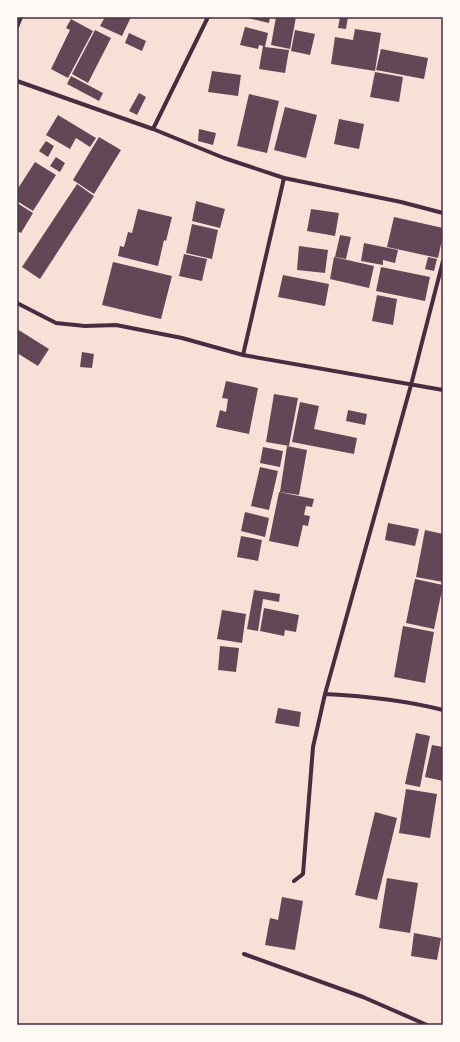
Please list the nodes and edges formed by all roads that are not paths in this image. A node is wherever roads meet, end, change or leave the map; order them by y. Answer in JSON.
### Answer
{"nodes":[{"id":1,"x":20,"y":17,"type":"edge"},
{"id":2,"x":208,"y":17,"type":"edge"},
{"id":3,"x":17,"y":27,"type":"edge"},
{"id":4,"x":17,"y":81,"type":"edge"},
{"id":5,"x":153,"y":129,"type":"junction"},
{"id":6,"x":284,"y":178,"type":"junction"},
{"id":7,"x":443,"y":213,"type":"edge"},
{"id":8,"x":443,"y":261,"type":"edge"},
{"id":9,"x":17,"y":303,"type":"edge"},
{"id":10,"x":243,"y":355,"type":"junction"},
{"id":11,"x":410,"y":385,"type":"junction"},
{"id":12,"x":443,"y":390,"type":"edge"},
{"id":13,"x":325,"y":694,"type":"junction"},
{"id":14,"x":443,"y":710,"type":"edge"},
{"id":15,"x":294,"y":881,"type":"dead end"},
{"id":16,"x":244,"y":954,"type":"dead end"},
{"id":17,"x":427,"y":1025,"type":"edge"}],
"edges":[{"from":1,"to":3,"type":"street"},
{"from":2,"to":5,"type":"street"},
{"from":4,"to":5,"type":"street"},
{"from":5,"to":6,"type":"street"},
{"from":6,"to":7,"type":"street"},
{"from":6,"to":10,"type":"street"},
{"from":8,"to":11,"type":"street"},
{"from":9,"to":10,"type":"street"},
{"from":10,"to":11,"type":"street"},
{"from":11,"to":12,"type":"street"},
{"from":11,"to":13,"type":"street"},
{"from":13,"to":14,"type":"street"},
{"from":13,"to":15,"type":"street"},
{"from":16,"to":17,"type":"street"}]}
